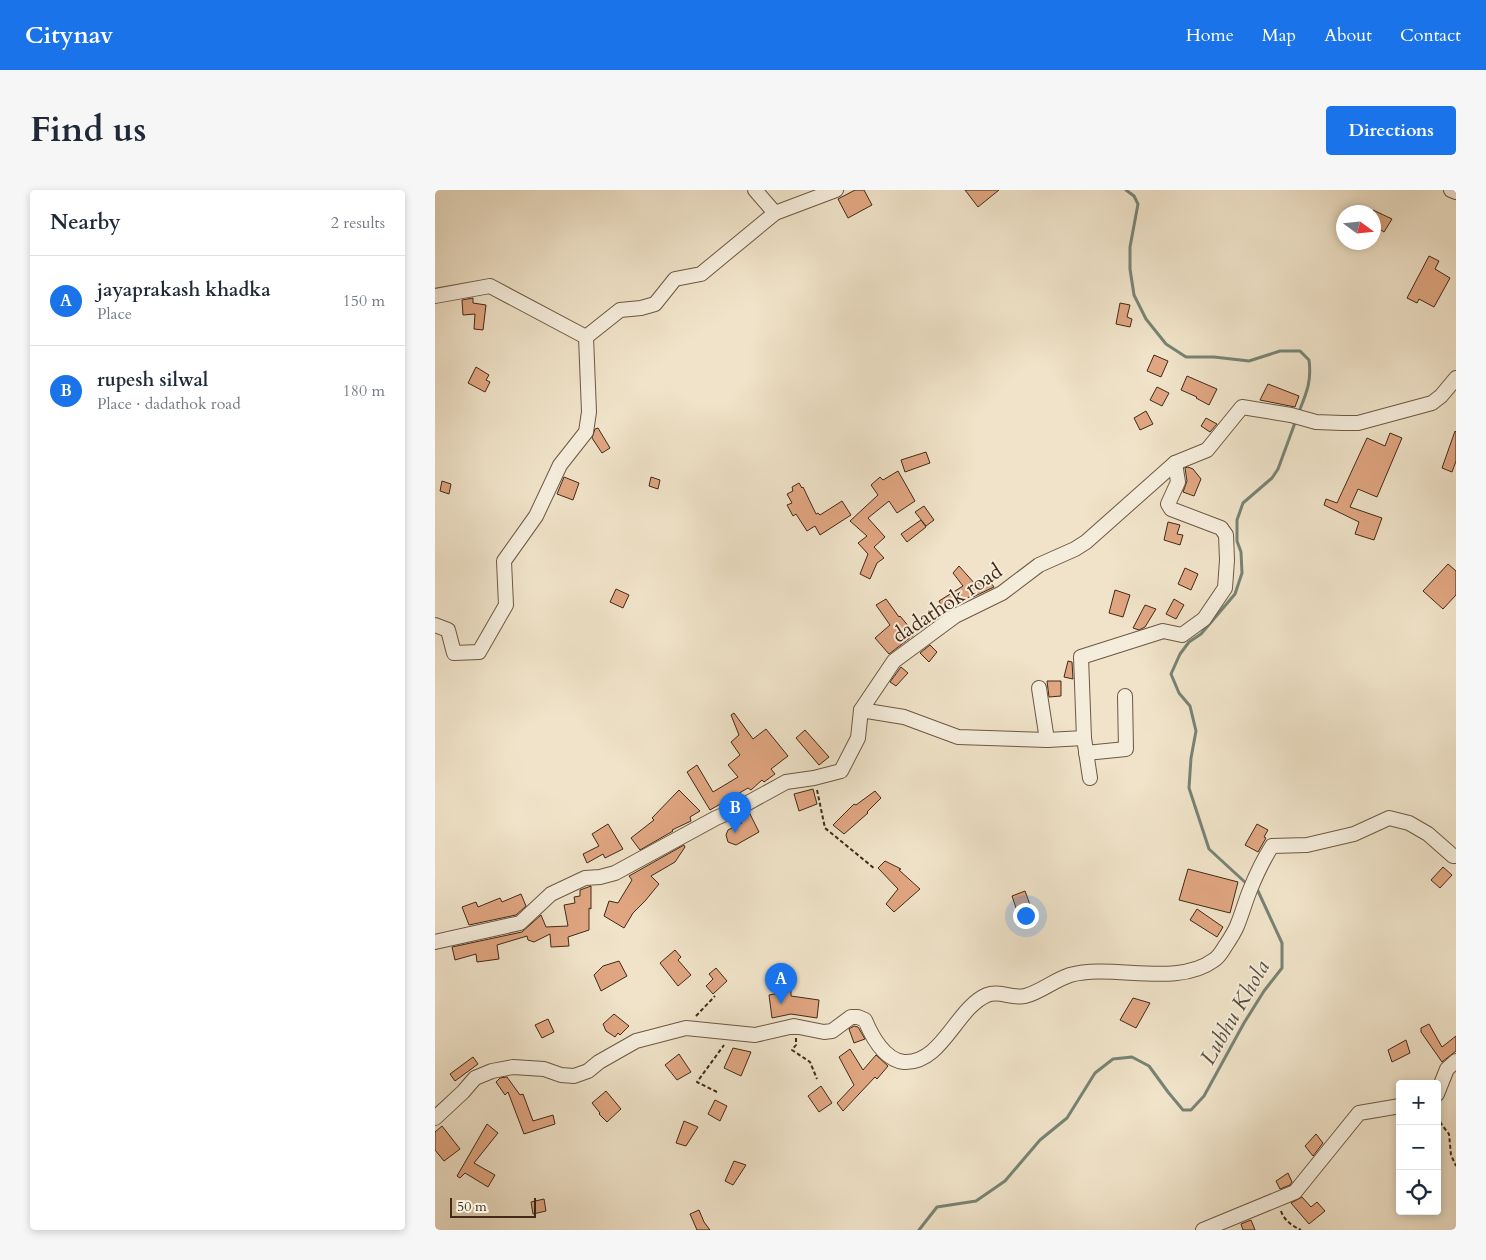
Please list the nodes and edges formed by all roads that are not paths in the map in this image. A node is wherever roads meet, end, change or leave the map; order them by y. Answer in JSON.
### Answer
{"nodes":[{"id":1,"x":755,"y":190,"type":"edge"},
{"id":2,"x":836,"y":190,"type":"edge"},
{"id":3,"x":1451,"y":190,"type":"edge"},
{"id":4,"x":1456,"y":192,"type":"edge"},
{"id":5,"x":775,"y":213,"type":"junction"},
{"id":6,"x":435,"y":296,"type":"edge"},
{"id":7,"x":586,"y":337,"type":"junction"},
{"id":8,"x":1456,"y":378,"type":"edge"},
{"id":9,"x":1175,"y":464,"type":"junction"},
{"id":10,"x":435,"y":625,"type":"edge"},
{"id":11,"x":1039,"y":688,"type":"dead end"},
{"id":12,"x":1125,"y":696,"type":"dead end"},
{"id":13,"x":861,"y":710,"type":"junction"},
{"id":14,"x":1084,"y":738,"type":"junction"},
{"id":15,"x":1047,"y":740,"type":"junction"},
{"id":16,"x":1086,"y":754,"type":"junction"},
{"id":17,"x":1090,"y":778,"type":"dead end"},
{"id":18,"x":1456,"y":856,"type":"edge"},
{"id":19,"x":435,"y":942,"type":"edge"},
{"id":20,"x":1456,"y":1060,"type":"edge"},
{"id":21,"x":1441,"y":1084,"type":"edge"},
{"id":22,"x":1396,"y":1107,"type":"edge"},
{"id":23,"x":435,"y":1118,"type":"edge"},
{"id":24,"x":1203,"y":1230,"type":"edge"}],
"edges":[{"from":1,"to":5,"type":"street"},
{"from":2,"to":5,"type":"street"},
{"from":3,"to":4,"type":"street"},
{"from":5,"to":7,"type":"street"},
{"from":6,"to":7,"type":"street"},
{"from":7,"to":10,"type":"street"},
{"from":8,"to":9,"type":"street","name":"dadathok road"},
{"from":9,"to":13,"type":"street","name":"dadathok road"},
{"from":9,"to":14,"type":"street"},
{"from":11,"to":15,"type":"street"},
{"from":12,"to":16,"type":"street"},
{"from":13,"to":15,"type":"street"},
{"from":13,"to":19,"type":"street","name":"dadathok road"},
{"from":14,"to":15,"type":"street"},
{"from":14,"to":16,"type":"street"},
{"from":16,"to":17,"type":"street"},
{"from":18,"to":23,"type":"street"},
{"from":20,"to":21,"type":"street"},
{"from":22,"to":24,"type":"street"}]}
